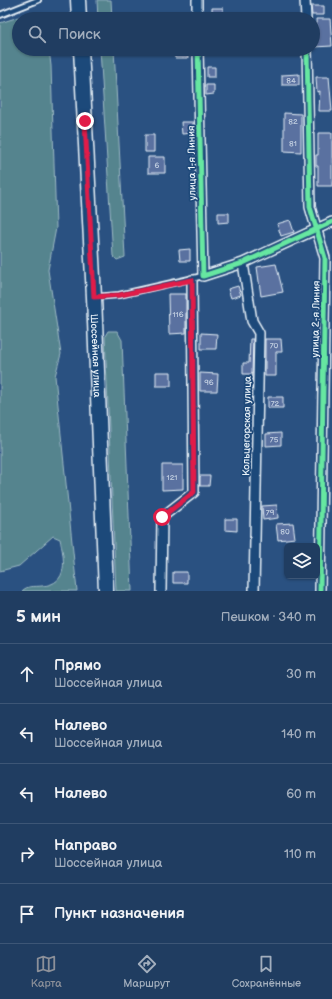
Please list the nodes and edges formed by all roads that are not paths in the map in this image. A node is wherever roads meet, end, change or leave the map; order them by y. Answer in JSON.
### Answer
{"nodes":[{"id":1,"x":38,"y":0,"type":"edge"},
{"id":2,"x":78,"y":0,"type":"edge"},
{"id":3,"x":197,"y":0,"type":"edge"},
{"id":4,"x":305,"y":0,"type":"edge"},
{"id":5,"x":79,"y":12,"type":"edge"},
{"id":6,"x":197,"y":12,"type":"edge"},
{"id":7,"x":306,"y":12,"type":"edge"},
{"id":8,"x":0,"y":15,"type":"edge"},
{"id":9,"x":81,"y":56,"type":"edge"},
{"id":10,"x":198,"y":56,"type":"edge"},
{"id":11,"x":307,"y":56,"type":"edge"},
{"id":12,"x":332,"y":222,"type":"edge"},
{"id":13,"x":317,"y":229,"type":"junction"},
{"id":14,"x":243,"y":263,"type":"junction"},
{"id":15,"x":203,"y":276,"type":"junction"},
{"id":16,"x":192,"y":280,"type":"junction"},
{"id":17,"x":94,"y":297,"type":"junction"},
{"id":18,"x":106,"y":591,"type":"edge"},
{"id":19,"x":161,"y":591,"type":"edge"},
{"id":20,"x":254,"y":591,"type":"edge"},
{"id":21,"x":320,"y":591,"type":"edge"}],
"edges":[{"from":1,"to":8,"type":"lane"},
{"from":2,"to":5,"type":"main road"},
{"from":3,"to":6,"type":"street"},
{"from":4,"to":7,"type":"street"},
{"from":9,"to":17,"type":"main road","name":"Шоссейная улица"},
{"from":10,"to":15,"type":"street","name":"улица 1-я Линия"},
{"from":11,"to":13,"type":"street","name":"улица 2-я Линия"},
{"from":12,"to":13,"type":"street"},
{"from":13,"to":14,"type":"street"},
{"from":13,"to":21,"type":"street","name":"улица 2-я Линия"},
{"from":14,"to":15,"type":"street"},
{"from":14,"to":20,"type":"street","name":"Кольцегорская улица"},
{"from":15,"to":16,"type":"lane"},
{"from":16,"to":17,"type":"lane"},
{"from":16,"to":19,"type":"street"},
{"from":17,"to":18,"type":"main road","name":"Шоссейная улица"}]}
